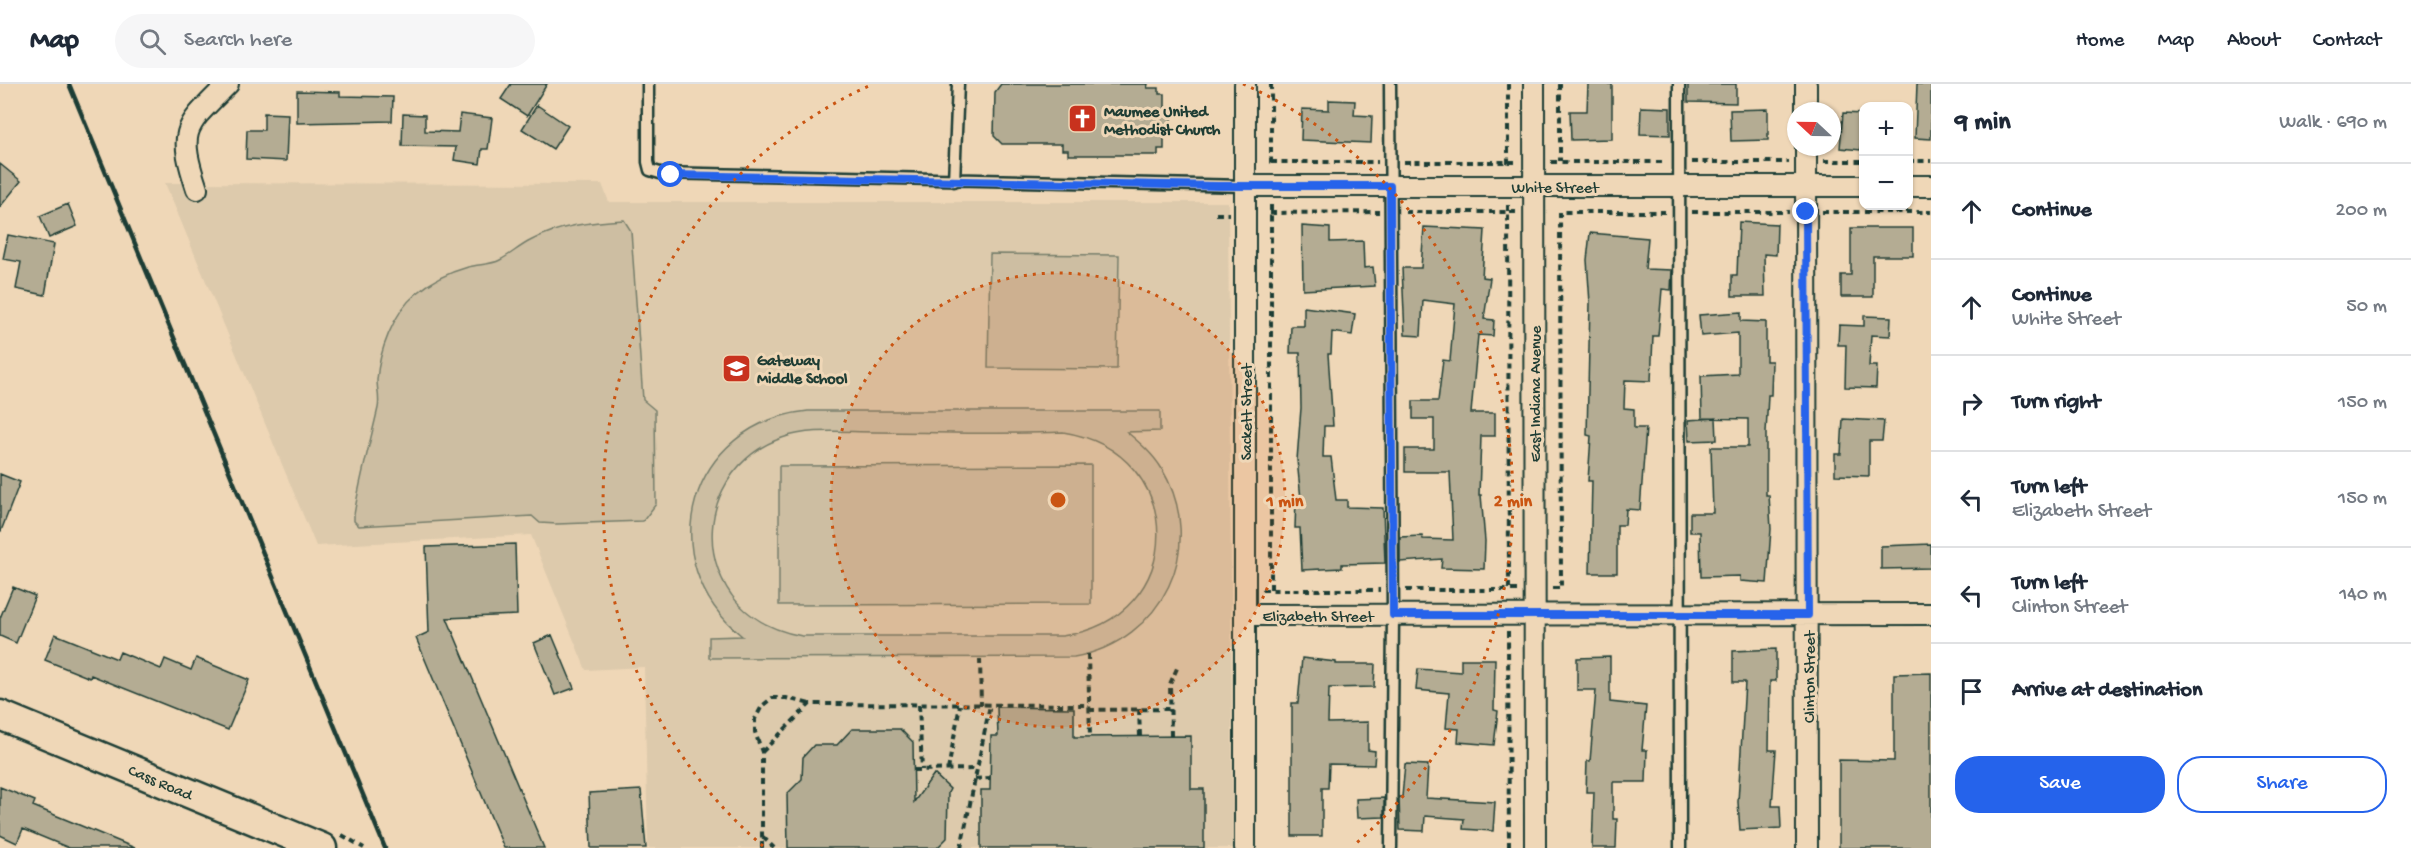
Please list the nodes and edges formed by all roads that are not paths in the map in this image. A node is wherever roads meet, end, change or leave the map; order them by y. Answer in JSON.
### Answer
{"nodes":[{"id":1,"x":228,"y":84,"type":"edge"},
{"id":2,"x":648,"y":84,"type":"edge"},
{"id":3,"x":958,"y":84,"type":"edge"},
{"id":4,"x":1245,"y":84,"type":"edge"},
{"id":5,"x":1390,"y":84,"type":"edge"},
{"id":6,"x":1534,"y":84,"type":"edge"},
{"id":7,"x":1679,"y":84,"type":"edge"},
{"id":8,"x":1806,"y":84,"type":"edge"},
{"id":9,"x":1806,"y":102,"type":"edge"},
{"id":10,"x":1806,"y":156,"type":"edge"},
{"id":11,"x":954,"y":181,"type":"junction"},
{"id":12,"x":1246,"y":186,"type":"junction"},
{"id":13,"x":1390,"y":186,"type":"junction"},
{"id":14,"x":1534,"y":186,"type":"junction"},
{"id":15,"x":1679,"y":186,"type":"junction"},
{"id":16,"x":1806,"y":186,"type":"junction"},
{"id":17,"x":1859,"y":186,"type":"edge"},
{"id":18,"x":1913,"y":186,"type":"edge"},
{"id":19,"x":1931,"y":186,"type":"edge"},
{"id":20,"x":197,"y":189,"type":"dead end"},
{"id":21,"x":1931,"y":614,"type":"edge"},
{"id":22,"x":1245,"y":615,"type":"junction"},
{"id":23,"x":1393,"y":615,"type":"junction"},
{"id":24,"x":1534,"y":615,"type":"junction"},
{"id":25,"x":1679,"y":615,"type":"junction"},
{"id":26,"x":1808,"y":615,"type":"junction"},
{"id":27,"x":0,"y":715,"type":"edge"},
{"id":28,"x":312,"y":846,"type":"edge"},
{"id":29,"x":1245,"y":848,"type":"edge"},
{"id":30,"x":1391,"y":848,"type":"edge"},
{"id":31,"x":1535,"y":848,"type":"edge"},
{"id":32,"x":1680,"y":848,"type":"edge"},
{"id":33,"x":1807,"y":848,"type":"edge"}],
"edges":[{"from":1,"to":20,"type":"street"},
{"from":2,"to":11,"type":"lane"},
{"from":3,"to":11,"type":"lane"},
{"from":4,"to":12,"type":"street","name":"Sackett Street"},
{"from":5,"to":13,"type":"lane"},
{"from":6,"to":14,"type":"street","name":"East Indiana Avenue"},
{"from":7,"to":15,"type":"lane"},
{"from":8,"to":9,"type":"street"},
{"from":10,"to":16,"type":"street","name":"Clinton Street"},
{"from":11,"to":12,"type":"lane"},
{"from":12,"to":13,"type":"street","name":"White Street"},
{"from":12,"to":22,"type":"street","name":"Sackett Street"},
{"from":13,"to":14,"type":"street","name":"White Street"},
{"from":13,"to":23,"type":"lane"},
{"from":14,"to":15,"type":"street","name":"White Street"},
{"from":14,"to":24,"type":"street","name":"East Indiana Avenue"},
{"from":15,"to":16,"type":"street","name":"White Street"},
{"from":15,"to":25,"type":"lane"},
{"from":16,"to":17,"type":"street","name":"White Street"},
{"from":16,"to":26,"type":"street","name":"Clinton Street"},
{"from":18,"to":19,"type":"street"},
{"from":21,"to":26,"type":"street","name":"Elizabeth Street"},
{"from":22,"to":23,"type":"street","name":"Elizabeth Street"},
{"from":22,"to":29,"type":"street","name":"Sackett Street"},
{"from":23,"to":24,"type":"street","name":"Elizabeth Street"},
{"from":23,"to":30,"type":"lane"},
{"from":24,"to":25,"type":"street","name":"Elizabeth Street"},
{"from":24,"to":31,"type":"street","name":"East Indiana Avenue"},
{"from":25,"to":26,"type":"street","name":"Elizabeth Street"},
{"from":25,"to":32,"type":"lane"},
{"from":26,"to":33,"type":"street","name":"Clinton Street"},
{"from":27,"to":28,"type":"street","name":"Cass Road"}]}
